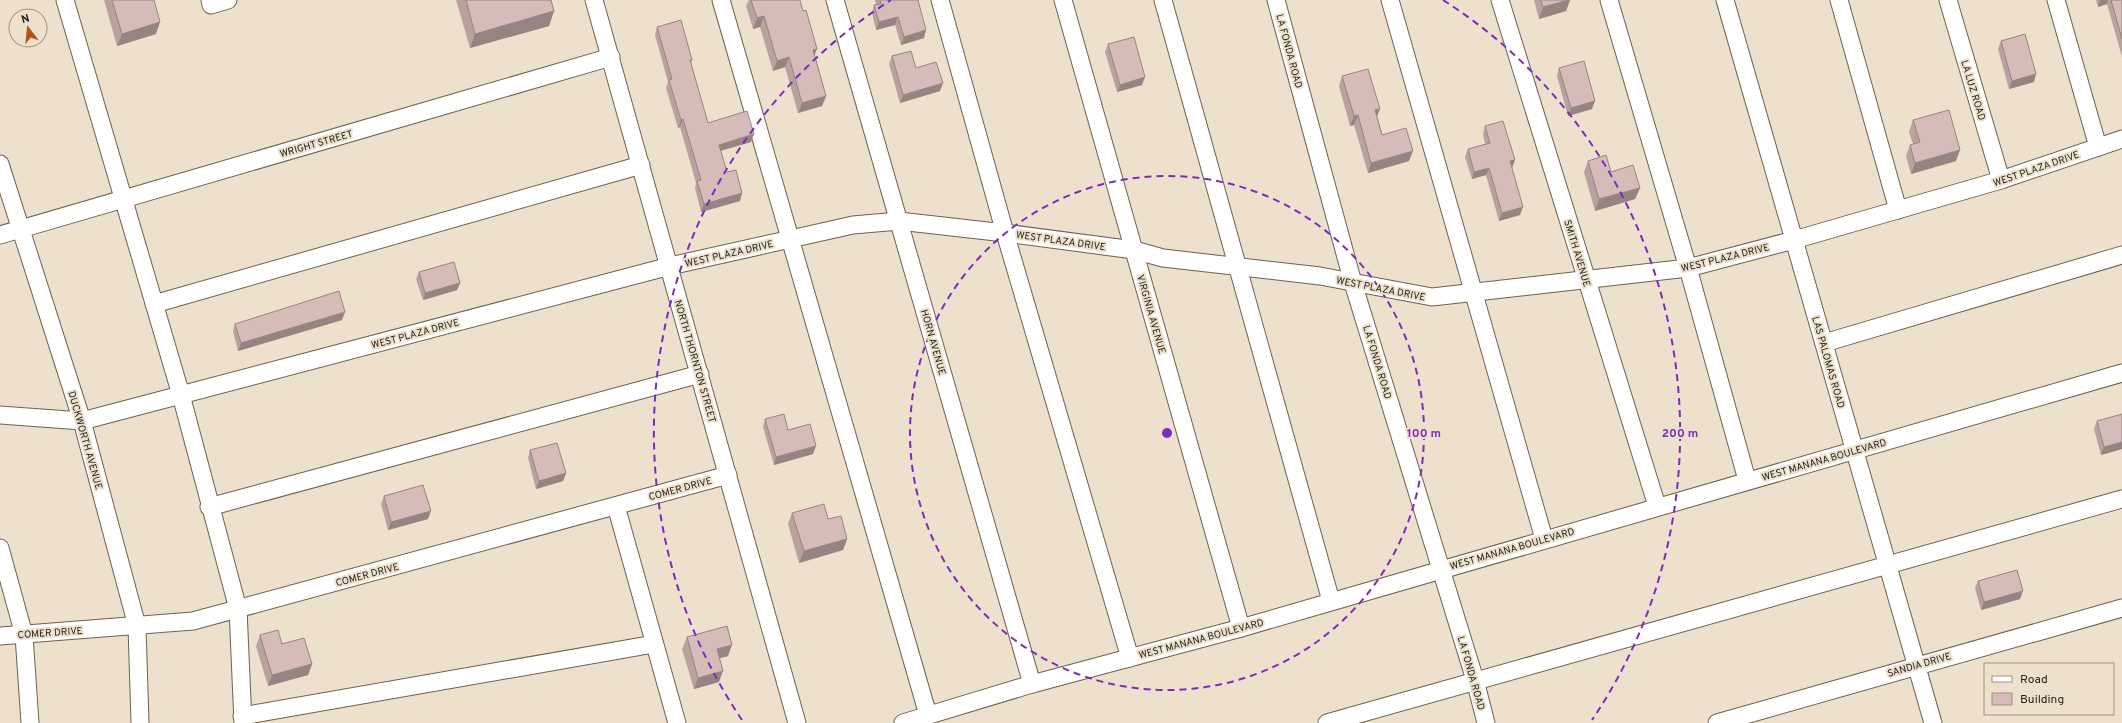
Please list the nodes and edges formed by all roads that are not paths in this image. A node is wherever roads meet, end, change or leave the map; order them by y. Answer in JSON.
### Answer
{"nodes":[{"id":1,"x":65,"y":0,"type":"edge"},
{"id":2,"x":210,"y":0,"type":"edge"},
{"id":3,"x":228,"y":0,"type":"edge"},
{"id":4,"x":594,"y":0,"type":"edge"},
{"id":5,"x":721,"y":0,"type":"edge"},
{"id":6,"x":835,"y":0,"type":"edge"},
{"id":7,"x":940,"y":0,"type":"edge"},
{"id":8,"x":1063,"y":0,"type":"edge"},
{"id":9,"x":1163,"y":0,"type":"edge"},
{"id":10,"x":1276,"y":0,"type":"edge"},
{"id":11,"x":1390,"y":0,"type":"edge"},
{"id":12,"x":1500,"y":0,"type":"edge"},
{"id":13,"x":1609,"y":0,"type":"edge"},
{"id":14,"x":1725,"y":0,"type":"edge"},
{"id":15,"x":1838,"y":0,"type":"edge"},
{"id":16,"x":1948,"y":0,"type":"edge"},
{"id":17,"x":2056,"y":0,"type":"edge"},
{"id":18,"x":611,"y":57,"type":"junction"},
{"id":19,"x":2122,"y":138,"type":"edge"},
{"id":20,"x":2098,"y":147,"type":"junction"},
{"id":21,"x":0,"y":164,"type":"edge"},
{"id":22,"x":641,"y":165,"type":"junction"},
{"id":23,"x":2001,"y":180,"type":"junction"},
{"id":24,"x":123,"y":199,"type":"junction"},
{"id":25,"x":1898,"y":210,"type":"junction"},
{"id":26,"x":899,"y":221,"type":"junction"},
{"id":27,"x":22,"y":229,"type":"junction"},
{"id":28,"x":1005,"y":233,"type":"junction"},
{"id":29,"x":0,"y":235,"type":"edge"},
{"id":30,"x":789,"y":239,"type":"junction"},
{"id":31,"x":1794,"y":240,"type":"junction"},
{"id":32,"x":1134,"y":250,"type":"junction"},
{"id":33,"x":2122,"y":255,"type":"edge"},
{"id":34,"x":670,"y":266,"type":"junction"},
{"id":35,"x":1238,"y":267,"type":"junction"},
{"id":36,"x":1688,"y":268,"type":"junction"},
{"id":37,"x":1587,"y":280,"type":"junction"},
{"id":38,"x":1353,"y":283,"type":"junction"},
{"id":39,"x":1475,"y":292,"type":"junction"},
{"id":40,"x":154,"y":304,"type":"junction"},
{"id":41,"x":1824,"y":343,"type":"junction"},
{"id":42,"x":2122,"y":373,"type":"edge"},
{"id":43,"x":700,"y":374,"type":"junction"},
{"id":44,"x":181,"y":395,"type":"junction"},
{"id":45,"x":0,"y":415,"type":"edge"},
{"id":46,"x":82,"y":421,"type":"junction"},
{"id":47,"x":1854,"y":450,"type":"junction"},
{"id":48,"x":728,"y":475,"type":"junction"},
{"id":49,"x":1747,"y":480,"type":"junction"},
{"id":50,"x":2122,"y":499,"type":"edge"},
{"id":51,"x":616,"y":506,"type":"junction"},
{"id":52,"x":1657,"y":506,"type":"junction"},
{"id":53,"x":209,"y":507,"type":"junction"},
{"id":54,"x":1544,"y":539,"type":"junction"},
{"id":55,"x":0,"y":548,"type":"edge"},
{"id":56,"x":1887,"y":565,"type":"junction"},
{"id":57,"x":1441,"y":569,"type":"junction"},
{"id":58,"x":1331,"y":601,"type":"junction"},
{"id":59,"x":2122,"y":608,"type":"edge"},
{"id":60,"x":238,"y":609,"type":"junction"},
{"id":61,"x":137,"y":626,"type":"junction"},
{"id":62,"x":1241,"y":628,"type":"junction"},
{"id":63,"x":24,"y":634,"type":"junction"},
{"id":64,"x":0,"y":636,"type":"edge"},
{"id":65,"x":654,"y":644,"type":"junction"},
{"id":66,"x":1130,"y":658,"type":"junction"},
{"id":67,"x":1916,"y":665,"type":"junction"},
{"id":68,"x":1475,"y":680,"type":"junction"},
{"id":69,"x":1032,"y":684,"type":"junction"},
{"id":70,"x":928,"y":715,"type":"junction"},
{"id":71,"x":243,"y":719,"type":"edge"},
{"id":72,"x":30,"y":723,"type":"edge"},
{"id":73,"x":140,"y":723,"type":"edge"},
{"id":74,"x":677,"y":723,"type":"edge"},
{"id":75,"x":797,"y":723,"type":"edge"},
{"id":76,"x":902,"y":723,"type":"edge"},
{"id":77,"x":1327,"y":723,"type":"edge"},
{"id":78,"x":1486,"y":723,"type":"edge"},
{"id":79,"x":1717,"y":723,"type":"edge"},
{"id":80,"x":1933,"y":723,"type":"edge"}],
"edges":[{"from":1,"to":24,"type":"street"},
{"from":2,"to":3,"type":"street"},
{"from":4,"to":18,"type":"street","name":"NORTH THORNTON STREET"},
{"from":5,"to":30,"type":"street"},
{"from":6,"to":26,"type":"street","name":"HORN AVENUE"},
{"from":7,"to":28,"type":"street"},
{"from":8,"to":32,"type":"street","name":"VIRGINIA AVENUE"},
{"from":9,"to":35,"type":"street"},
{"from":10,"to":38,"type":"street","name":"LA FONDA ROAD"},
{"from":11,"to":39,"type":"street"},
{"from":12,"to":37,"type":"street","name":"SMITH AVENUE"},
{"from":13,"to":36,"type":"street"},
{"from":14,"to":31,"type":"street","name":"LAS PALOMAS ROAD"},
{"from":15,"to":25,"type":"street"},
{"from":16,"to":23,"type":"street","name":"LA LUZ ROAD"},
{"from":17,"to":20,"type":"street"},
{"from":18,"to":22,"type":"street","name":"NORTH THORNTON STREET"},
{"from":18,"to":24,"type":"street","name":"WRIGHT STREET"},
{"from":19,"to":20,"type":"street","name":"WEST PLAZA DRIVE"},
{"from":20,"to":23,"type":"street","name":"WEST PLAZA DRIVE"},
{"from":21,"to":27,"type":"street","name":"DUCKWORTH AVENUE"},
{"from":22,"to":34,"type":"street","name":"NORTH THORNTON STREET"},
{"from":22,"to":40,"type":"street"},
{"from":23,"to":25,"type":"street","name":"WEST PLAZA DRIVE"},
{"from":24,"to":27,"type":"street","name":"WRIGHT STREET"},
{"from":24,"to":40,"type":"street"},
{"from":25,"to":31,"type":"street","name":"WEST PLAZA DRIVE"},
{"from":26,"to":28,"type":"street","name":"WEST PLAZA DRIVE"},
{"from":26,"to":30,"type":"street","name":"WEST PLAZA DRIVE"},
{"from":26,"to":69,"type":"street","name":"HORN AVENUE"},
{"from":27,"to":29,"type":"street","name":"WRIGHT STREET"},
{"from":27,"to":46,"type":"street","name":"DUCKWORTH AVENUE"},
{"from":28,"to":32,"type":"street","name":"WEST PLAZA DRIVE"},
{"from":28,"to":66,"type":"street"},
{"from":30,"to":34,"type":"street","name":"WEST PLAZA DRIVE"},
{"from":30,"to":70,"type":"street"},
{"from":31,"to":36,"type":"street","name":"WEST PLAZA DRIVE"},
{"from":31,"to":41,"type":"street","name":"LAS PALOMAS ROAD"},
{"from":32,"to":35,"type":"street","name":"WEST PLAZA DRIVE"},
{"from":32,"to":62,"type":"street","name":"VIRGINIA AVENUE"},
{"from":33,"to":41,"type":"street"},
{"from":34,"to":43,"type":"street","name":"NORTH THORNTON STREET"},
{"from":34,"to":44,"type":"street","name":"WEST PLAZA DRIVE"},
{"from":35,"to":38,"type":"street","name":"WEST PLAZA DRIVE"},
{"from":35,"to":58,"type":"street"},
{"from":36,"to":37,"type":"street","name":"WEST PLAZA DRIVE"},
{"from":36,"to":49,"type":"street"},
{"from":37,"to":39,"type":"street","name":"WEST PLAZA DRIVE"},
{"from":37,"to":52,"type":"street","name":"SMITH AVENUE"},
{"from":38,"to":39,"type":"street","name":"WEST PLAZA DRIVE"},
{"from":38,"to":57,"type":"street","name":"LA FONDA ROAD"},
{"from":39,"to":54,"type":"street"},
{"from":40,"to":44,"type":"street"},
{"from":41,"to":47,"type":"street","name":"LAS PALOMAS ROAD"},
{"from":42,"to":47,"type":"street","name":"WEST MANANA BOULEVARD"},
{"from":43,"to":48,"type":"street","name":"NORTH THORNTON STREET"},
{"from":43,"to":53,"type":"street"},
{"from":44,"to":46,"type":"street","name":"WEST PLAZA DRIVE"},
{"from":44,"to":53,"type":"street"},
{"from":45,"to":46,"type":"street","name":"WEST PLAZA DRIVE"},
{"from":46,"to":61,"type":"street","name":"DUCKWORTH AVENUE"},
{"from":47,"to":49,"type":"street","name":"WEST MANANA BOULEVARD"},
{"from":47,"to":56,"type":"street","name":"LAS PALOMAS ROAD"},
{"from":48,"to":51,"type":"street","name":"COMER DRIVE"},
{"from":48,"to":75,"type":"street","name":"NORTH THORNTON STREET"},
{"from":49,"to":52,"type":"street","name":"WEST MANANA BOULEVARD"},
{"from":50,"to":56,"type":"street"},
{"from":51,"to":60,"type":"street","name":"COMER DRIVE"},
{"from":51,"to":65,"type":"street"},
{"from":52,"to":54,"type":"street","name":"WEST MANANA BOULEVARD"},
{"from":53,"to":60,"type":"street"},
{"from":54,"to":57,"type":"street","name":"WEST MANANA BOULEVARD"},
{"from":55,"to":63,"type":"street"},
{"from":56,"to":67,"type":"street","name":"LAS PALOMAS ROAD"},
{"from":56,"to":68,"type":"street"},
{"from":57,"to":58,"type":"street","name":"WEST MANANA BOULEVARD"},
{"from":57,"to":68,"type":"street","name":"LA FONDA ROAD"},
{"from":58,"to":62,"type":"street","name":"WEST MANANA BOULEVARD"},
{"from":59,"to":67,"type":"street","name":"SANDIA DRIVE"},
{"from":60,"to":61,"type":"street","name":"COMER DRIVE"},
{"from":60,"to":71,"type":"street"},
{"from":61,"to":63,"type":"street","name":"COMER DRIVE"},
{"from":61,"to":73,"type":"street","name":"DUCKWORTH AVENUE"},
{"from":62,"to":66,"type":"street","name":"WEST MANANA BOULEVARD"},
{"from":63,"to":64,"type":"street","name":"COMER DRIVE"},
{"from":63,"to":72,"type":"street"},
{"from":65,"to":71,"type":"street"},
{"from":65,"to":74,"type":"street"},
{"from":66,"to":69,"type":"street","name":"WEST MANANA BOULEVARD"},
{"from":67,"to":79,"type":"street","name":"SANDIA DRIVE"},
{"from":67,"to":80,"type":"street","name":"LAS PALOMAS ROAD"},
{"from":68,"to":77,"type":"street"},
{"from":68,"to":78,"type":"street","name":"LA FONDA ROAD"},
{"from":69,"to":70,"type":"street","name":"WEST MANANA BOULEVARD"},
{"from":70,"to":76,"type":"street","name":"WEST MANANA BOULEVARD"}]}
